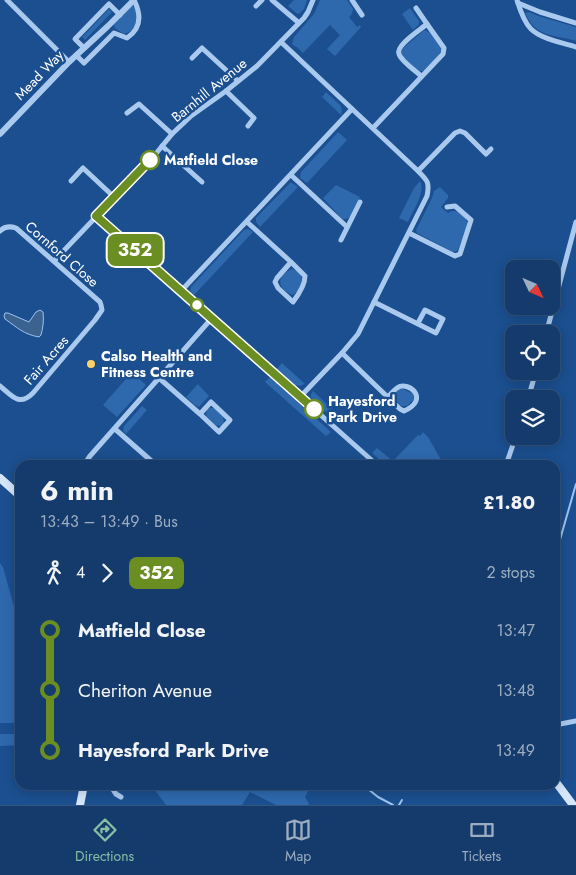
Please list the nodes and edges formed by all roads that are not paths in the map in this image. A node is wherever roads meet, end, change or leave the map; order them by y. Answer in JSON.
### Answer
{"nodes":[{"id":1,"x":8,"y":0,"type":"edge"},
{"id":2,"x":134,"y":0,"type":"edge"},
{"id":3,"x":262,"y":0,"type":"edge"},
{"id":4,"x":272,"y":0,"type":"edge"},
{"id":5,"x":313,"y":0,"type":"edge"},
{"id":6,"x":352,"y":0,"type":"edge"},
{"id":7,"x":518,"y":2,"type":"edge"},
{"id":8,"x":256,"y":6,"type":"dead end"},
{"id":9,"x":416,"y":8,"type":"dead end"},
{"id":10,"x":120,"y":14,"type":"junction"},
{"id":11,"x":362,"y":15,"type":"dead end"},
{"id":12,"x":299,"y":23,"type":"junction"},
{"id":13,"x":576,"y":23,"type":"edge"},
{"id":14,"x":427,"y":24,"type":"junction"},
{"id":15,"x":108,"y":26,"type":"junction"},
{"id":16,"x":114,"y":33,"type":"junction"},
{"id":17,"x":281,"y":42,"type":"junction"},
{"id":18,"x":576,"y":47,"type":"edge"},
{"id":19,"x":84,"y":48,"type":"junction"},
{"id":20,"x":76,"y":56,"type":"junction"},
{"id":21,"x":192,"y":58,"type":"dead end"},
{"id":22,"x":68,"y":62,"type":"junction"},
{"id":23,"x":421,"y":76,"type":"junction"},
{"id":24,"x":238,"y":81,"type":"junction"},
{"id":25,"x":226,"y":91,"type":"junction"},
{"id":26,"x":352,"y":109,"type":"junction"},
{"id":27,"x":127,"y":113,"type":"dead end"},
{"id":28,"x":248,"y":126,"type":"dead end"},
{"id":29,"x":373,"y":128,"type":"junction"},
{"id":30,"x":0,"y":134,"type":"edge"},
{"id":31,"x":172,"y":134,"type":"junction"},
{"id":32,"x":162,"y":146,"type":"junction"},
{"id":33,"x":491,"y":149,"type":"dead end"},
{"id":34,"x":418,"y":171,"type":"junction"},
{"id":35,"x":291,"y":175,"type":"junction"},
{"id":36,"x":71,"y":181,"type":"dead end"},
{"id":37,"x":202,"y":182,"type":"dead end"},
{"id":38,"x":114,"y":197,"type":"junction"},
{"id":39,"x":360,"y":202,"type":"dead end"},
{"id":40,"x":447,"y":207,"type":"dead end"},
{"id":41,"x":96,"y":216,"type":"junction"},
{"id":42,"x":247,"y":222,"type":"junction"},
{"id":43,"x":576,"y":222,"type":"edge"},
{"id":44,"x":347,"y":227,"type":"junction"},
{"id":45,"x":0,"y":231,"type":"edge"},
{"id":46,"x":409,"y":232,"type":"junction"},
{"id":47,"x":341,"y":240,"type":"dead end"},
{"id":48,"x":54,"y":261,"type":"junction"},
{"id":49,"x":291,"y":262,"type":"junction"},
{"id":50,"x":181,"y":291,"type":"junction"},
{"id":51,"x":293,"y":302,"type":"junction"},
{"id":52,"x":374,"y":302,"type":"junction"},
{"id":53,"x":299,"y":307,"type":"dead end"},
{"id":54,"x":102,"y":310,"type":"joint"},
{"id":55,"x":212,"y":318,"type":"junction"},
{"id":56,"x":418,"y":323,"type":"junction"},
{"id":57,"x":548,"y":325,"type":"edge"},
{"id":58,"x":342,"y":353,"type":"junction"},
{"id":59,"x":159,"y":378,"type":"junction"},
{"id":60,"x":0,"y":386,"type":"edge"},
{"id":61,"x":300,"y":397,"type":"junction"},
{"id":62,"x":388,"y":397,"type":"junction"},
{"id":63,"x":200,"y":414,"type":"junction"},
{"id":64,"x":115,"y":429,"type":"junction"},
{"id":65,"x":513,"y":445,"type":"edge"},
{"id":66,"x":87,"y":460,"type":"edge"},
{"id":67,"x":150,"y":460,"type":"edge"},
{"id":68,"x":371,"y":460,"type":"edge"},
{"id":69,"x":508,"y":460,"type":"edge"},
{"id":70,"x":0,"y":478,"type":"edge"},
{"id":71,"x":15,"y":492,"type":"edge"},
{"id":72,"x":576,"y":721,"type":"edge"},
{"id":73,"x":560,"y":724,"type":"edge"},
{"id":74,"x":560,"y":788,"type":"edge"},
{"id":75,"x":80,"y":790,"type":"edge"},
{"id":76,"x":83,"y":790,"type":"edge"},
{"id":77,"x":113,"y":790,"type":"edge"},
{"id":78,"x":121,"y":797,"type":"dead end"},
{"id":79,"x":80,"y":804,"type":"edge"},
{"id":80,"x":573,"y":805,"type":"edge"}],
"edges":[{"from":1,"to":22,"type":"street"},
{"from":2,"to":10,"type":"street","name":"Mead Way"},
{"from":2,"to":16,"type":"street","name":"Mead Way"},
{"from":3,"to":8,"type":"street"},
{"from":4,"to":12,"type":"street"},
{"from":5,"to":12,"type":"street","name":"Barnhill Avenue"},
{"from":6,"to":11,"type":"street"},
{"from":7,"to":13,"type":"street"},
{"from":7,"to":18,"type":"street"},
{"from":9,"to":14,"type":"street"},
{"from":10,"to":15,"type":"street","name":"Mead Way"},
{"from":10,"to":19,"type":"street","name":"Mead Way"},
{"from":12,"to":17,"type":"street","name":"Barnhill Avenue"},
{"from":14,"to":23,"type":"street"},
{"from":14,"to":23,"type":"street"},
{"from":15,"to":16,"type":"street"},
{"from":15,"to":19,"type":"street","name":"Mead Way"},
{"from":16,"to":20,"type":"street","name":"Mead Way"},
{"from":17,"to":24,"type":"street","name":"Barnhill Avenue"},
{"from":17,"to":26,"type":"street"},
{"from":19,"to":20,"type":"street","name":"Mead Way"},
{"from":20,"to":22,"type":"street","name":"Mead Way"},
{"from":21,"to":24,"type":"street"},
{"from":22,"to":30,"type":"street","name":"Mead Way"},
{"from":23,"to":29,"type":"street"},
{"from":24,"to":25,"type":"street","name":"Barnhill Avenue"},
{"from":25,"to":28,"type":"street"},
{"from":25,"to":31,"type":"street","name":"Barnhill Avenue"},
{"from":26,"to":29,"type":"street"},
{"from":26,"to":35,"type":"street"},
{"from":27,"to":31,"type":"street"},
{"from":29,"to":34,"type":"street"},
{"from":31,"to":32,"type":"street","name":"Barnhill Avenue"},
{"from":32,"to":37,"type":"street"},
{"from":32,"to":38,"type":"street","name":"Barnhill Avenue"},
{"from":33,"to":34,"type":"street"},
{"from":34,"to":46,"type":"street"},
{"from":35,"to":42,"type":"street"},
{"from":35,"to":44,"type":"street"},
{"from":36,"to":38,"type":"street"},
{"from":38,"to":41,"type":"street","name":"Barnhill Avenue"},
{"from":39,"to":44,"type":"street"},
{"from":40,"to":46,"type":"street"},
{"from":41,"to":48,"type":"street","name":"Barnhill Avenue"},
{"from":41,"to":50,"type":"street"},
{"from":42,"to":49,"type":"street"},
{"from":42,"to":50,"type":"street"},
{"from":43,"to":57,"type":"street"},
{"from":44,"to":47,"type":"street"},
{"from":45,"to":48,"type":"street","name":"Cornford Close"},
{"from":46,"to":52,"type":"street"},
{"from":48,"to":54,"type":"street","name":"Cornford Close"},
{"from":49,"to":51,"type":"street"},
{"from":49,"to":51,"type":"street"},
{"from":50,"to":55,"type":"street"},
{"from":51,"to":53,"type":"street"},
{"from":52,"to":56,"type":"street"},
{"from":52,"to":58,"type":"street"},
{"from":54,"to":60,"type":"street","name":"Fair Acres"},
{"from":55,"to":59,"type":"street"},
{"from":55,"to":61,"type":"street"},
{"from":56,"to":56,"type":"street"},
{"from":58,"to":61,"type":"street"},
{"from":58,"to":62,"type":"street"},
{"from":59,"to":63,"type":"street"},
{"from":59,"to":64,"type":"street"},
{"from":61,"to":68,"type":"street"},
{"from":62,"to":62,"type":"street"},
{"from":63,"to":63,"type":"street"},
{"from":64,"to":66,"type":"street"},
{"from":64,"to":67,"type":"street"},
{"from":65,"to":69,"type":"street"},
{"from":70,"to":71,"type":"main road"},
{"from":72,"to":73,"type":"street"},
{"from":74,"to":80,"type":"main road"},
{"from":75,"to":79,"type":"main road"},
{"from":76,"to":79,"type":"main road"},
{"from":77,"to":78,"type":"street"}]}
